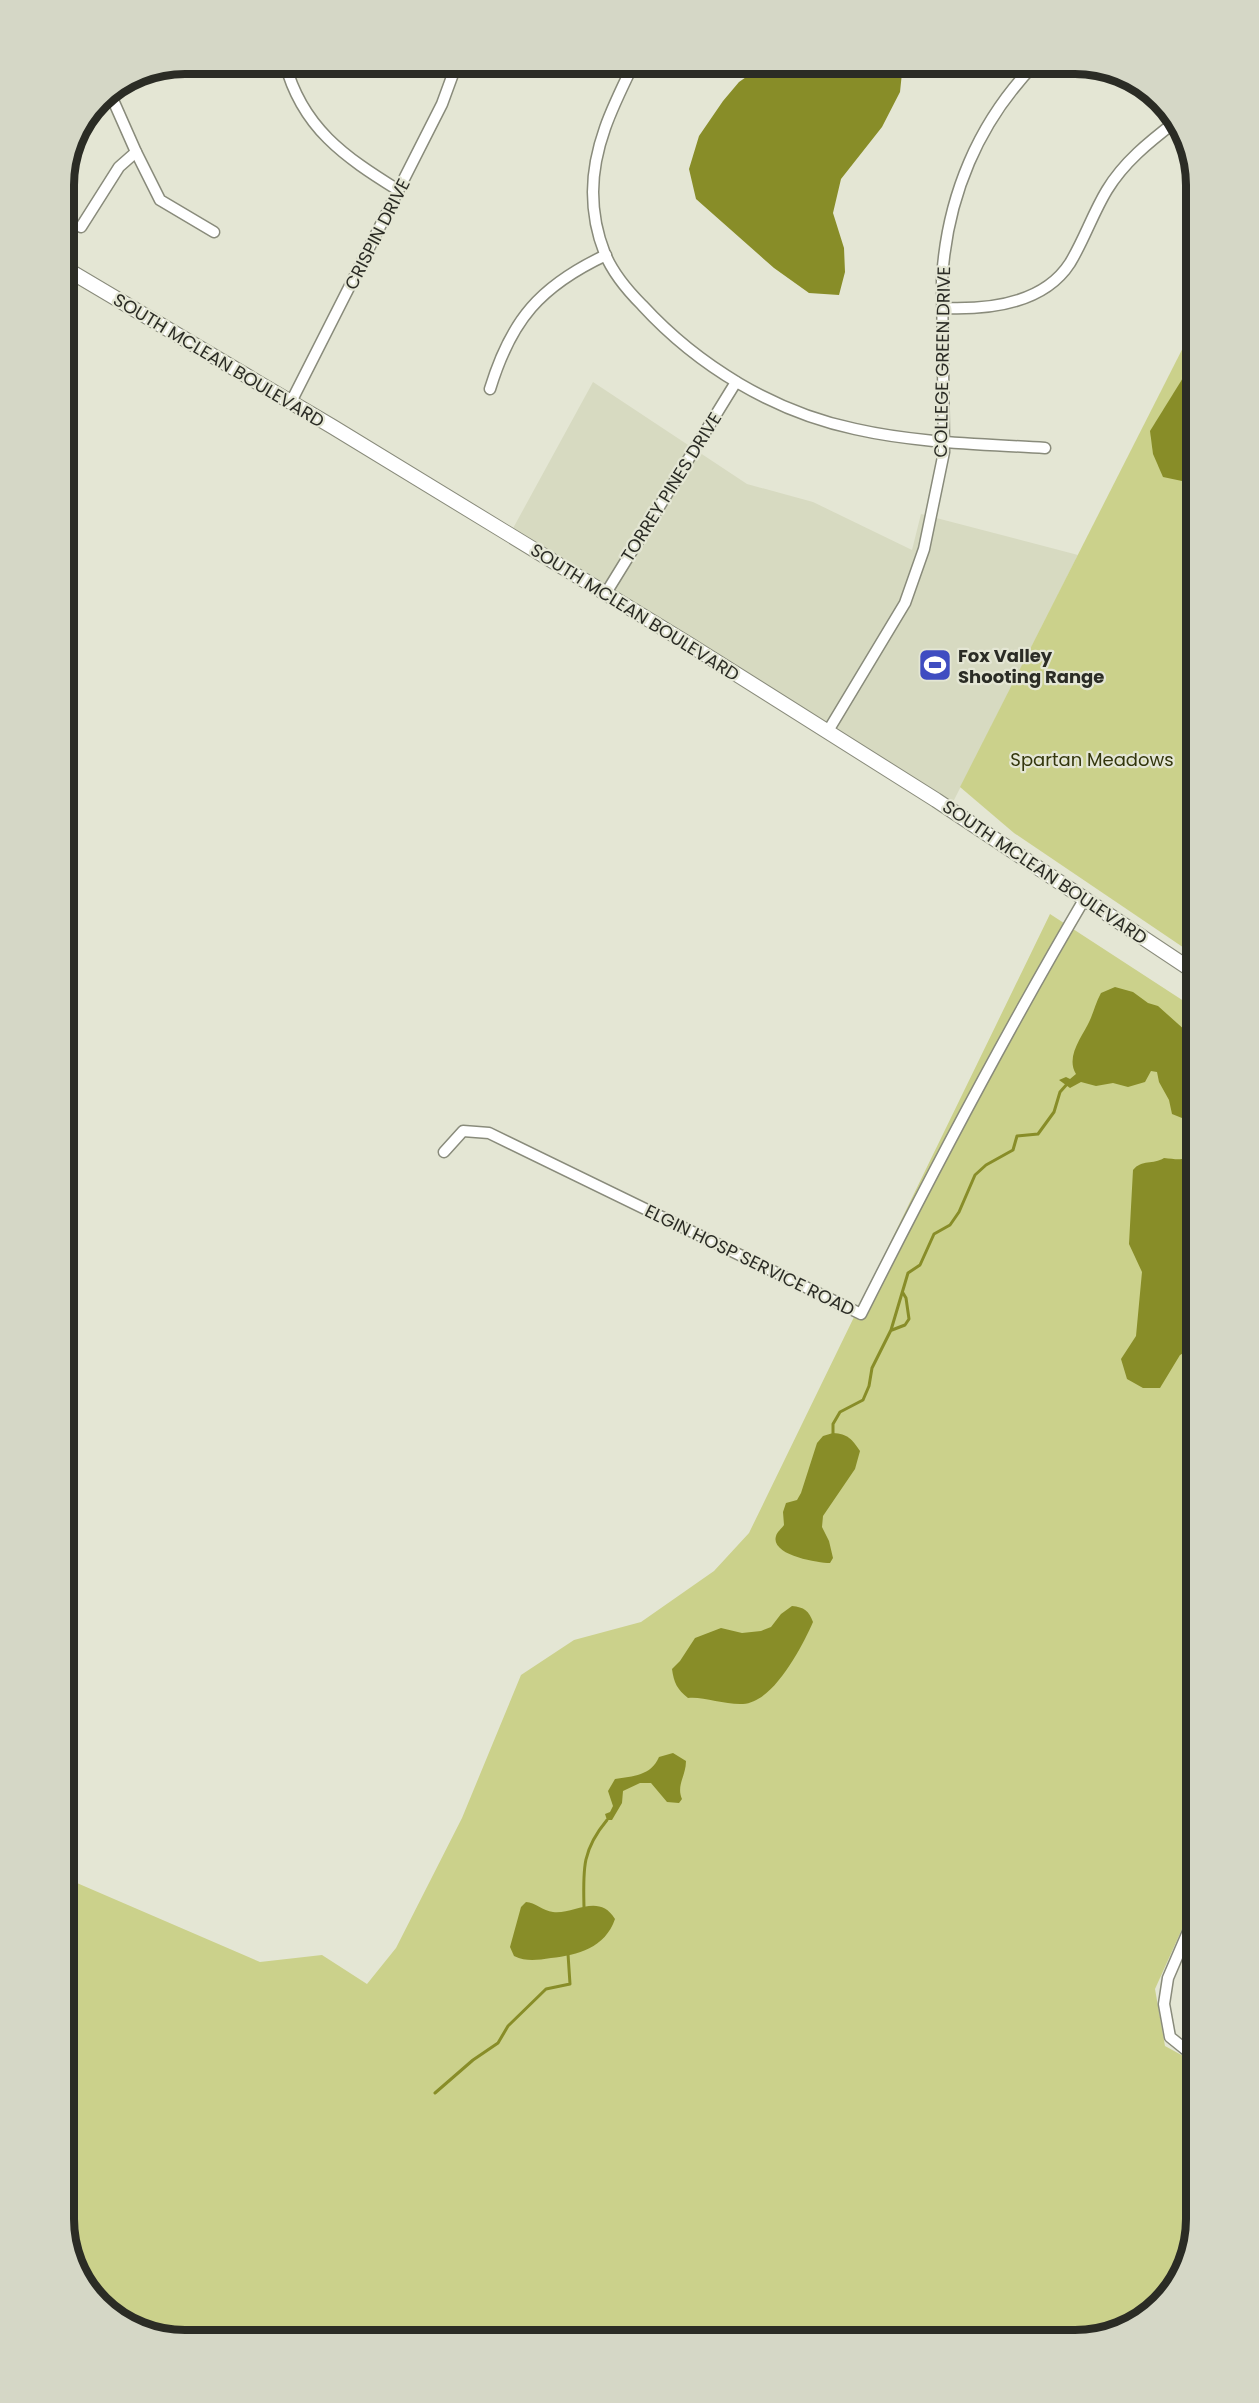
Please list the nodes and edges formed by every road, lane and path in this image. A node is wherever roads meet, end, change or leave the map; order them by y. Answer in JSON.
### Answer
{"nodes":[{"id":1,"x":288,"y":74,"type":"edge"},
{"id":2,"x":453,"y":74,"type":"edge"},
{"id":3,"x":629,"y":74,"type":"edge"},
{"id":4,"x":1027,"y":74,"type":"edge"},
{"id":5,"x":113,"y":99,"type":"edge"},
{"id":6,"x":1169,"y":126,"type":"edge"},
{"id":7,"x":136,"y":152,"type":"junction"},
{"id":8,"x":398,"y":190,"type":"junction"},
{"id":9,"x":81,"y":227,"type":"dead end"},
{"id":10,"x":214,"y":232,"type":"dead end"},
{"id":11,"x":606,"y":255,"type":"junction"},
{"id":12,"x":74,"y":274,"type":"edge"},
{"id":13,"x":942,"y":308,"type":"junction"},
{"id":14,"x":736,"y":382,"type":"junction"},
{"id":15,"x":490,"y":389,"type":"dead end"},
{"id":16,"x":291,"y":402,"type":"junction"},
{"id":17,"x":944,"y":441,"type":"junction"},
{"id":18,"x":1045,"y":448,"type":"dead end"},
{"id":19,"x":606,"y":593,"type":"junction"},
{"id":20,"x":828,"y":731,"type":"junction"},
{"id":21,"x":1085,"y":898,"type":"junction"},
{"id":22,"x":1186,"y":966,"type":"edge"},
{"id":23,"x":444,"y":1152,"type":"dead end"},
{"id":24,"x":1186,"y":1937,"type":"edge"},
{"id":25,"x":1186,"y":2050,"type":"edge"}],
"edges":[{"from":1,"to":8,"type":"street"},
{"from":2,"to":8,"type":"street","name":"CRISPIN DRIVE"},
{"from":3,"to":11,"type":"street"},
{"from":4,"to":13,"type":"street","name":"COLLEGE GREEN DRIVE"},
{"from":5,"to":7,"type":"street"},
{"from":6,"to":13,"type":"street"},
{"from":7,"to":9,"type":"street"},
{"from":7,"to":10,"type":"street"},
{"from":8,"to":16,"type":"street","name":"CRISPIN DRIVE"},
{"from":11,"to":14,"type":"street"},
{"from":11,"to":15,"type":"street"},
{"from":12,"to":16,"type":"main road","name":"SOUTH MCLEAN BOULEVARD"},
{"from":13,"to":17,"type":"street","name":"COLLEGE GREEN DRIVE"},
{"from":14,"to":17,"type":"street"},
{"from":14,"to":19,"type":"street","name":"TORREY PINES DRIVE"},
{"from":16,"to":19,"type":"main road","name":"SOUTH MCLEAN BOULEVARD"},
{"from":17,"to":18,"type":"street"},
{"from":17,"to":20,"type":"street","name":"COLLEGE GREEN DRIVE"},
{"from":19,"to":20,"type":"main road","name":"SOUTH MCLEAN BOULEVARD"},
{"from":20,"to":21,"type":"main road","name":"SOUTH MCLEAN BOULEVARD"},
{"from":21,"to":22,"type":"main road","name":"SOUTH MCLEAN BOULEVARD"},
{"from":21,"to":23,"type":"street","name":"ELGIN HOSP SERVICE ROAD"},
{"from":24,"to":25,"type":"street"}]}
